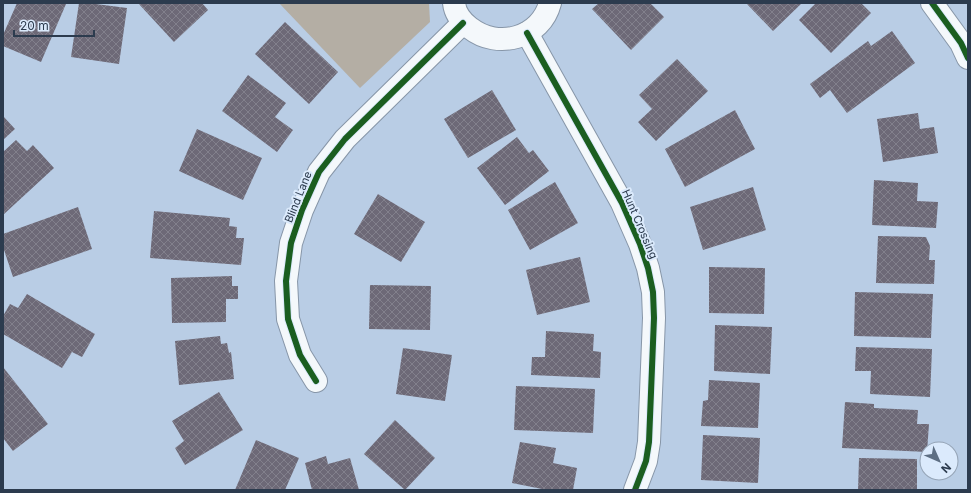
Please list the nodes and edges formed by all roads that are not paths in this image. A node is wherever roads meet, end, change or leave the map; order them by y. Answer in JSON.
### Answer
{"nodes":[{"id":1,"x":454,"y":3,"type":"edge"},
{"id":2,"x":550,"y":3,"type":"edge"},
{"id":3,"x":932,"y":3,"type":"edge"},
{"id":4,"x":463,"y":23,"type":"junction"},
{"id":5,"x":528,"y":33,"type":"junction"},
{"id":6,"x":968,"y":58,"type":"edge"},
{"id":7,"x":316,"y":381,"type":"dead end"},
{"id":8,"x":636,"y":490,"type":"edge"}],
"edges":[{"from":1,"to":4,"type":"street"},
{"from":2,"to":5,"type":"street"},
{"from":3,"to":6,"type":"street"},
{"from":4,"to":5,"type":"street"},
{"from":4,"to":7,"type":"street","name":"Blind Lane"},
{"from":5,"to":8,"type":"street","name":"Hunt Crossing"}]}
